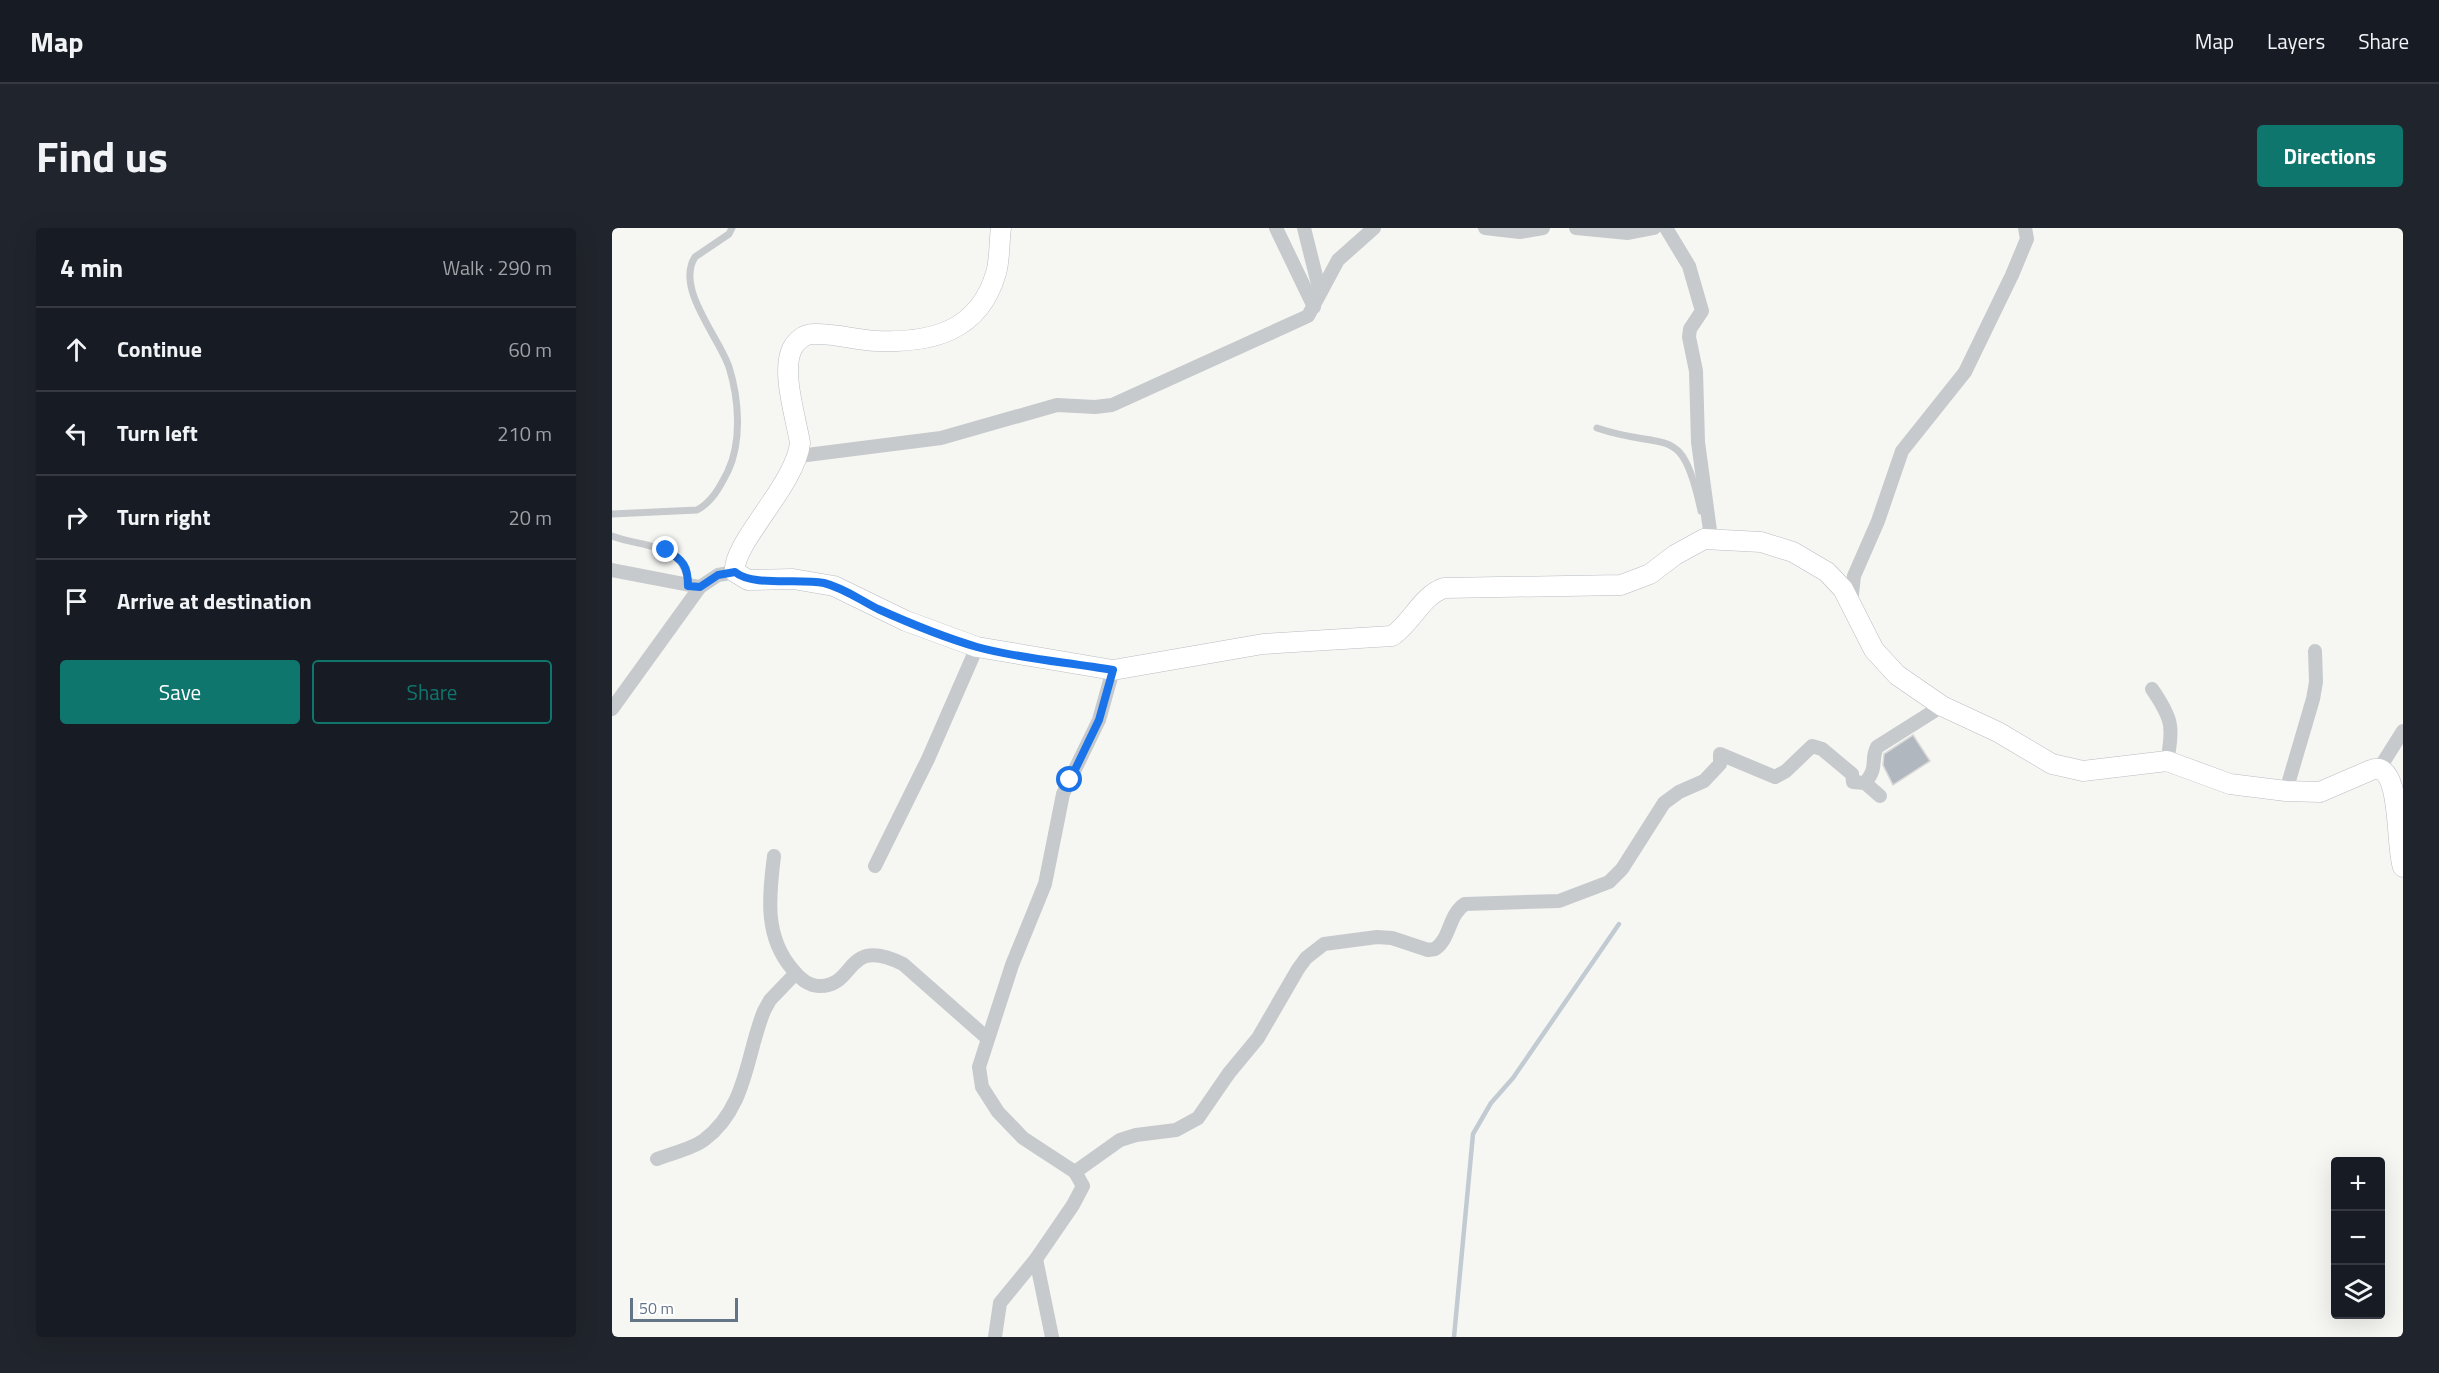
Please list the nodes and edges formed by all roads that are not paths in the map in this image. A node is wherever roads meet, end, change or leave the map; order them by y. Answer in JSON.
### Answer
{"nodes":[{"id":1,"x":732,"y":228,"type":"edge"},
{"id":2,"x":1000,"y":228,"type":"edge"},
{"id":3,"x":1276,"y":228,"type":"edge"},
{"id":4,"x":1304,"y":228,"type":"edge"},
{"id":5,"x":1374,"y":228,"type":"edge"},
{"id":6,"x":1485,"y":228,"type":"edge"},
{"id":7,"x":1543,"y":228,"type":"edge"},
{"id":8,"x":1576,"y":228,"type":"edge"},
{"id":9,"x":1653,"y":228,"type":"edge"},
{"id":10,"x":1666,"y":228,"type":"edge"},
{"id":11,"x":2025,"y":228,"type":"edge"},
{"id":12,"x":1320,"y":292,"type":"junction"},
{"id":13,"x":1314,"y":307,"type":"junction"},
{"id":14,"x":1597,"y":428,"type":"dead end"},
{"id":15,"x":799,"y":456,"type":"junction"},
{"id":16,"x":612,"y":514,"type":"edge"},
{"id":17,"x":1710,"y":530,"type":"junction"},
{"id":18,"x":612,"y":536,"type":"edge"},
{"id":19,"x":612,"y":570,"type":"edge"},
{"id":20,"x":735,"y":572,"type":"junction"},
{"id":21,"x":694,"y":586,"type":"junction"},
{"id":22,"x":1851,"y":603,"type":"junction"},
{"id":23,"x":977,"y":647,"type":"junction"},
{"id":24,"x":2315,"y":651,"type":"dead end"},
{"id":25,"x":1113,"y":670,"type":"junction"},
{"id":26,"x":2152,"y":689,"type":"dead end"},
{"id":27,"x":1942,"y":706,"type":"junction"},
{"id":28,"x":612,"y":709,"type":"edge"},
{"id":29,"x":2403,"y":731,"type":"edge"},
{"id":30,"x":2166,"y":761,"type":"junction"},
{"id":31,"x":2379,"y":769,"type":"junction"},
{"id":32,"x":1865,"y":783,"type":"junction"},
{"id":33,"x":2286,"y":791,"type":"junction"},
{"id":34,"x":1880,"y":796,"type":"dead end"},
{"id":35,"x":774,"y":856,"type":"dead end"},
{"id":36,"x":875,"y":866,"type":"dead end"},
{"id":37,"x":2403,"y":867,"type":"edge"},
{"id":38,"x":795,"y":974,"type":"junction"},
{"id":39,"x":987,"y":1038,"type":"junction"},
{"id":40,"x":657,"y":1159,"type":"dead end"},
{"id":41,"x":1075,"y":1172,"type":"junction"},
{"id":42,"x":1036,"y":1259,"type":"junction"},
{"id":43,"x":995,"y":1337,"type":"edge"},
{"id":44,"x":1052,"y":1337,"type":"edge"}],
"edges":[{"from":1,"to":16,"type":"lane"},
{"from":2,"to":15,"type":"street"},
{"from":3,"to":13,"type":"street"},
{"from":4,"to":12,"type":"street"},
{"from":5,"to":12,"type":"street"},
{"from":6,"to":7,"type":"street"},
{"from":8,"to":9,"type":"street"},
{"from":10,"to":17,"type":"street"},
{"from":11,"to":22,"type":"street"},
{"from":12,"to":13,"type":"street"},
{"from":13,"to":15,"type":"street"},
{"from":14,"to":17,"type":"lane"},
{"from":15,"to":20,"type":"street"},
{"from":17,"to":22,"type":"street"},
{"from":17,"to":25,"type":"street"},
{"from":18,"to":21,"type":"lane"},
{"from":19,"to":21,"type":"street"},
{"from":20,"to":21,"type":"street"},
{"from":20,"to":23,"type":"street"},
{"from":21,"to":28,"type":"street"},
{"from":22,"to":27,"type":"street"},
{"from":23,"to":25,"type":"street"},
{"from":23,"to":36,"type":"street"},
{"from":24,"to":33,"type":"street"},
{"from":25,"to":39,"type":"street"},
{"from":26,"to":30,"type":"street"},
{"from":27,"to":30,"type":"street"},
{"from":27,"to":32,"type":"street"},
{"from":29,"to":31,"type":"street"},
{"from":30,"to":33,"type":"street"},
{"from":31,"to":33,"type":"street"},
{"from":31,"to":37,"type":"street"},
{"from":32,"to":34,"type":"street"},
{"from":32,"to":41,"type":"street"},
{"from":35,"to":38,"type":"street"},
{"from":38,"to":39,"type":"street"},
{"from":38,"to":40,"type":"street"},
{"from":39,"to":41,"type":"street"},
{"from":41,"to":42,"type":"street"},
{"from":42,"to":43,"type":"street"},
{"from":42,"to":44,"type":"street"}]}
